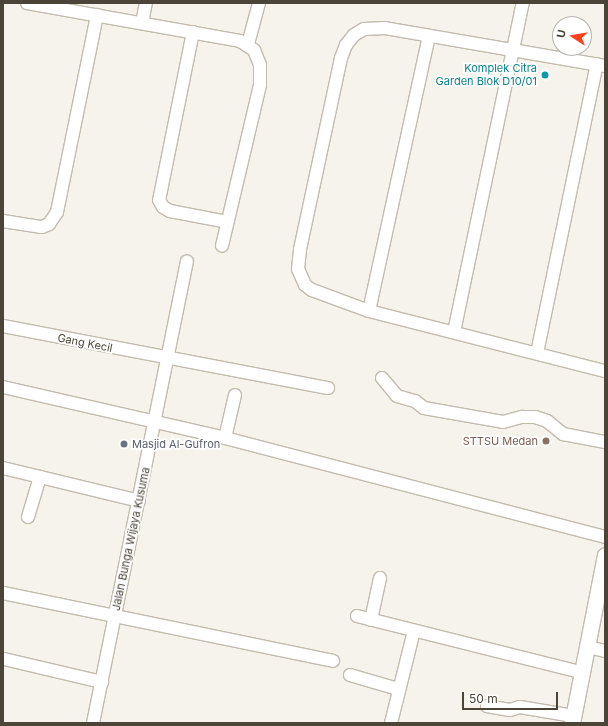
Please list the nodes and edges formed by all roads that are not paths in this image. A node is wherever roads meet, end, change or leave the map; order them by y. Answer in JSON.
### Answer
{"nodes":[{"id":1,"x":146,"y":3,"type":"edge"},
{"id":2,"x":259,"y":3,"type":"edge"},
{"id":3,"x":523,"y":3,"type":"edge"},
{"id":4,"x":33,"y":4,"type":"edge"},
{"id":5,"x":97,"y":16,"type":"junction"},
{"id":6,"x":142,"y":23,"type":"junction"},
{"id":7,"x":193,"y":32,"type":"junction"},
{"id":8,"x":429,"y":36,"type":"junction"},
{"id":9,"x":248,"y":44,"type":"junction"},
{"id":10,"x":514,"y":48,"type":"junction"},
{"id":11,"x":601,"y":65,"type":"edge"},
{"id":12,"x":3,"y":221,"type":"edge"},
{"id":13,"x":227,"y":222,"type":"junction"},
{"id":14,"x":222,"y":246,"type":"dead end"},
{"id":15,"x":187,"y":261,"type":"dead end"},
{"id":16,"x":369,"y":311,"type":"junction"},
{"id":17,"x":3,"y":326,"type":"edge"},
{"id":18,"x":454,"y":332,"type":"junction"},
{"id":19,"x":537,"y":353,"type":"junction"},
{"id":20,"x":167,"y":359,"type":"junction"},
{"id":21,"x":605,"y":371,"type":"edge"},
{"id":22,"x":382,"y":378,"type":"dead end"},
{"id":23,"x":3,"y":387,"type":"edge"},
{"id":24,"x":328,"y":388,"type":"dead end"},
{"id":25,"x":235,"y":396,"type":"dead end"},
{"id":26,"x":154,"y":424,"type":"junction"},
{"id":27,"x":225,"y":438,"type":"junction"},
{"id":28,"x":605,"y":442,"type":"edge"},
{"id":29,"x":3,"y":468,"type":"edge"},
{"id":30,"x":40,"y":477,"type":"junction"},
{"id":31,"x":140,"y":501,"type":"junction"},
{"id":32,"x":28,"y":517,"type":"dead end"},
{"id":33,"x":605,"y":537,"type":"edge"},
{"id":34,"x":605,"y":555,"type":"edge"},
{"id":35,"x":380,"y":578,"type":"dead end"},
{"id":36,"x":3,"y":593,"type":"edge"},
{"id":37,"x":357,"y":616,"type":"dead end"},
{"id":38,"x":114,"y":617,"type":"junction"},
{"id":39,"x":371,"y":620,"type":"junction"},
{"id":40,"x":414,"y":631,"type":"junction"},
{"id":41,"x":588,"y":647,"type":"junction"},
{"id":42,"x":605,"y":651,"type":"edge"},
{"id":43,"x":4,"y":659,"type":"dead end"},
{"id":44,"x":333,"y":661,"type":"dead end"},
{"id":45,"x":580,"y":672,"type":"junction"},
{"id":46,"x":350,"y":675,"type":"dead end"},
{"id":47,"x":102,"y":682,"type":"junction"},
{"id":48,"x":398,"y":689,"type":"junction"},
{"id":49,"x":487,"y":706,"type":"dead end"},
{"id":50,"x":573,"y":719,"type":"edge"},
{"id":51,"x":93,"y":723,"type":"edge"},
{"id":52,"x":391,"y":723,"type":"edge"}],
"edges":[{"from":1,"to":6,"type":"street"},
{"from":2,"to":9,"type":"street"},
{"from":3,"to":10,"type":"street"},
{"from":4,"to":5,"type":"street"},
{"from":5,"to":6,"type":"street"},
{"from":5,"to":12,"type":"street"},
{"from":6,"to":7,"type":"street"},
{"from":7,"to":9,"type":"street"},
{"from":7,"to":13,"type":"street"},
{"from":8,"to":10,"type":"street"},
{"from":8,"to":16,"type":"street"},
{"from":8,"to":16,"type":"street"},
{"from":9,"to":13,"type":"street"},
{"from":10,"to":11,"type":"street"},
{"from":10,"to":18,"type":"street"},
{"from":11,"to":19,"type":"street"},
{"from":13,"to":14,"type":"street"},
{"from":15,"to":20,"type":"street","name":"Jalan Bunga Wijaya Kusuma"},
{"from":16,"to":18,"type":"street"},
{"from":17,"to":20,"type":"street","name":"Gang Kecil"},
{"from":18,"to":19,"type":"street"},
{"from":19,"to":21,"type":"street"},
{"from":20,"to":24,"type":"street","name":"Gang Kecil"},
{"from":20,"to":26,"type":"street","name":"Jalan Bunga Wijaya Kusuma"},
{"from":22,"to":28,"type":"street"},
{"from":23,"to":26,"type":"street"},
{"from":25,"to":27,"type":"street"},
{"from":26,"to":27,"type":"street"},
{"from":26,"to":31,"type":"street","name":"Jalan Bunga Wijaya Kusuma"},
{"from":27,"to":33,"type":"street"},
{"from":29,"to":30,"type":"street"},
{"from":30,"to":31,"type":"street"},
{"from":30,"to":32,"type":"street"},
{"from":31,"to":38,"type":"street","name":"Jalan Bunga Wijaya Kusuma"},
{"from":34,"to":41,"type":"street"},
{"from":35,"to":39,"type":"street"},
{"from":36,"to":38,"type":"street"},
{"from":37,"to":39,"type":"street"},
{"from":38,"to":44,"type":"street"},
{"from":38,"to":47,"type":"street","name":"Jalan Bunga Wijaya Kusuma"},
{"from":39,"to":40,"type":"street"},
{"from":40,"to":45,"type":"street"},
{"from":40,"to":48,"type":"street"},
{"from":41,"to":42,"type":"street"},
{"from":41,"to":45,"type":"street"},
{"from":43,"to":47,"type":"street"},
{"from":45,"to":50,"type":"street"},
{"from":46,"to":48,"type":"street"},
{"from":47,"to":51,"type":"street","name":"Jalan Bunga Wijaya Kusuma"},
{"from":48,"to":52,"type":"street"},
{"from":49,"to":50,"type":"street"}]}
